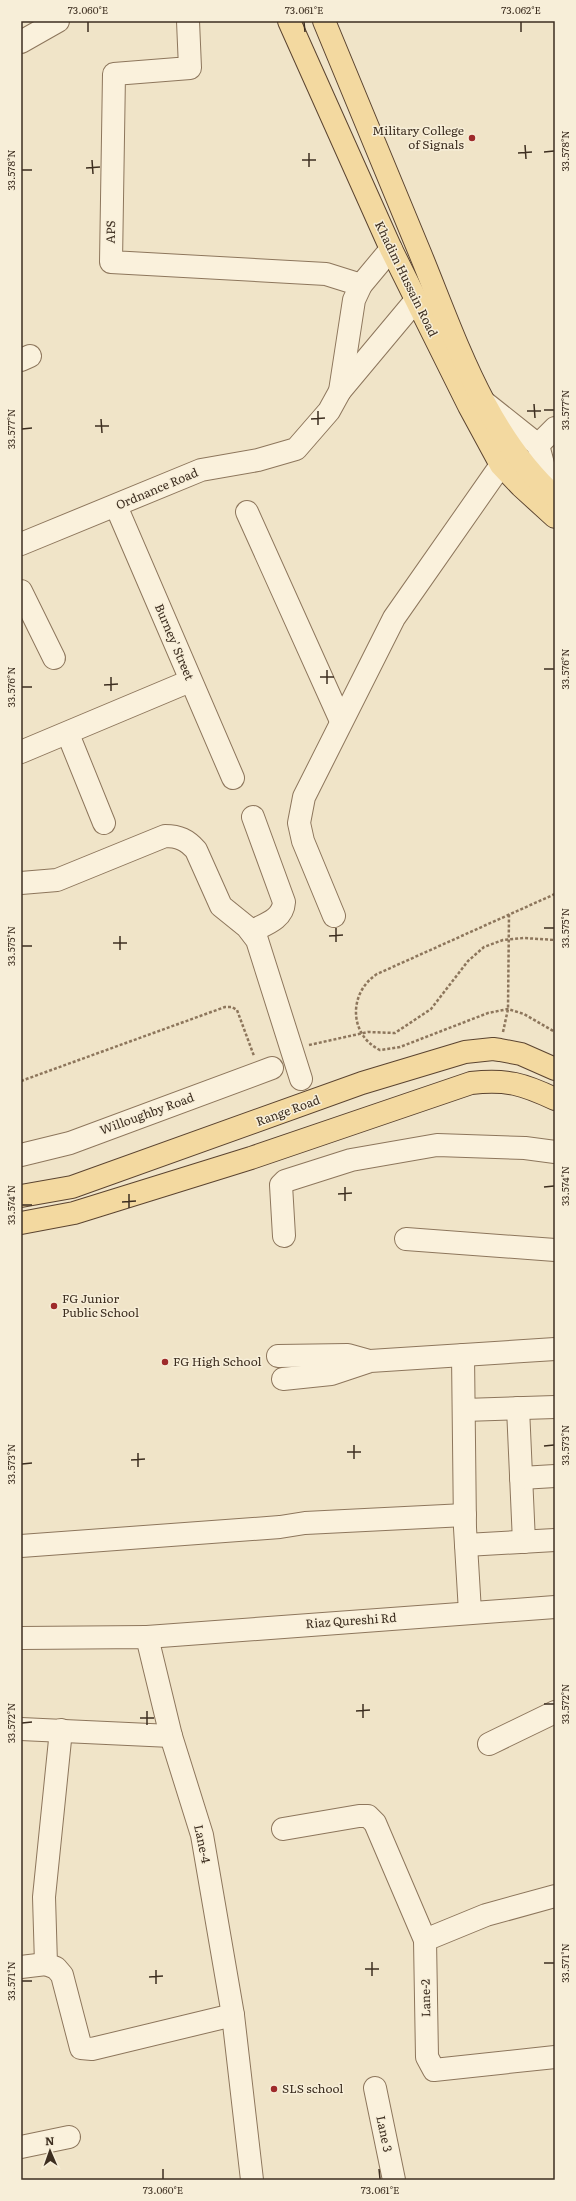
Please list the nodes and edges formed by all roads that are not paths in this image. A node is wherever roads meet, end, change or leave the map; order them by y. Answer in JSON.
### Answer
{"nodes":[{"id":1,"x":58,"y":21,"type":"edge"},
{"id":2,"x":188,"y":21,"type":"edge"},
{"id":3,"x":289,"y":21,"type":"edge"},
{"id":4,"x":324,"y":21,"type":"edge"},
{"id":5,"x":21,"y":42,"type":"edge"},
{"id":6,"x":391,"y":250,"type":"junction"},
{"id":7,"x":361,"y":285,"type":"junction"},
{"id":8,"x":416,"y":300,"type":"junction"},
{"id":9,"x":340,"y":391,"type":"junction"},
{"id":10,"x":483,"y":402,"type":"junction"},
{"id":11,"x":555,"y":428,"type":"edge"},
{"id":12,"x":538,"y":445,"type":"junction"},
{"id":13,"x":501,"y":465,"type":"junction"},
{"id":14,"x":553,"y":496,"type":"edge"},
{"id":15,"x":116,"y":506,"type":"junction"},
{"id":16,"x":247,"y":512,"type":"dead end"},
{"id":17,"x":555,"y":517,"type":"edge"},
{"id":18,"x":21,"y":544,"type":"edge"},
{"id":19,"x":21,"y":591,"type":"edge"},
{"id":20,"x":54,"y":658,"type":"dead end"},
{"id":21,"x":190,"y":681,"type":"junction"},
{"id":22,"x":341,"y":721,"type":"junction"},
{"id":23,"x":68,"y":734,"type":"junction"},
{"id":24,"x":21,"y":752,"type":"edge"},
{"id":25,"x":233,"y":778,"type":"dead end"},
{"id":26,"x":253,"y":817,"type":"dead end"},
{"id":27,"x":104,"y":823,"type":"dead end"},
{"id":28,"x":21,"y":883,"type":"edge"},
{"id":29,"x":334,"y":916,"type":"dead end"},
{"id":30,"x":252,"y":932,"type":"junction"},
{"id":31,"x":555,"y":1069,"type":"edge"},
{"id":32,"x":266,"y":1070,"type":"road end"},
{"id":33,"x":301,"y":1079,"type":"dead end"},
{"id":34,"x":555,"y":1099,"type":"edge"},
{"id":35,"x":555,"y":1152,"type":"edge"},
{"id":36,"x":21,"y":1155,"type":"edge"},
{"id":37,"x":21,"y":1196,"type":"edge"},
{"id":38,"x":21,"y":1223,"type":"edge"},
{"id":39,"x":284,"y":1236,"type":"dead end"},
{"id":40,"x":406,"y":1239,"type":"dead end"},
{"id":41,"x":555,"y":1250,"type":"edge"},
{"id":42,"x":555,"y":1349,"type":"edge"},
{"id":43,"x":463,"y":1355,"type":"junction"},
{"id":44,"x":278,"y":1356,"type":"dead end"},
{"id":45,"x":370,"y":1360,"type":"junction"},
{"id":46,"x":283,"y":1379,"type":"dead end"},
{"id":47,"x":555,"y":1407,"type":"edge"},
{"id":48,"x":518,"y":1408,"type":"junction"},
{"id":49,"x":464,"y":1410,"type":"junction"},
{"id":50,"x":555,"y":1476,"type":"edge"},
{"id":51,"x":521,"y":1478,"type":"junction"},
{"id":52,"x":465,"y":1515,"type":"junction"},
{"id":53,"x":555,"y":1540,"type":"edge"},
{"id":54,"x":524,"y":1542,"type":"junction"},
{"id":55,"x":466,"y":1545,"type":"junction"},
{"id":56,"x":21,"y":1546,"type":"edge"},
{"id":57,"x":555,"y":1607,"type":"edge"},
{"id":58,"x":470,"y":1612,"type":"junction"},
{"id":59,"x":147,"y":1637,"type":"junction"},
{"id":60,"x":21,"y":1638,"type":"edge"},
{"id":61,"x":555,"y":1712,"type":"edge"},
{"id":62,"x":21,"y":1729,"type":"edge"},
{"id":63,"x":61,"y":1730,"type":"junction"},
{"id":64,"x":171,"y":1736,"type":"junction"},
{"id":65,"x":489,"y":1744,"type":"dead end"},
{"id":66,"x":283,"y":1829,"type":"dead end"},
{"id":67,"x":555,"y":1896,"type":"edge"},
{"id":68,"x":425,"y":1940,"type":"junction"},
{"id":69,"x":46,"y":1964,"type":"junction"},
{"id":70,"x":21,"y":1968,"type":"edge"},
{"id":71,"x":233,"y":2015,"type":"junction"},
{"id":72,"x":555,"y":2057,"type":"edge"},
{"id":73,"x":375,"y":2088,"type":"dead end"},
{"id":74,"x":69,"y":2137,"type":"dead end"},
{"id":75,"x":21,"y":2147,"type":"edge"},
{"id":76,"x":252,"y":2180,"type":"edge"},
{"id":77,"x":394,"y":2180,"type":"edge"}],
"edges":[{"from":1,"to":5,"type":"street"},
{"from":2,"to":7,"type":"street","name":"APS"},
{"from":3,"to":6,"type":"main road","name":"Khadim Hussain Road"},
{"from":4,"to":10,"type":"main road","name":"Khadim Hussain Road"},
{"from":6,"to":7,"type":"street","name":"Ordnance Road"},
{"from":6,"to":8,"type":"main road","name":"Khadim Hussain Road"},
{"from":7,"to":9,"type":"street","name":"Ordnance Road"},
{"from":8,"to":9,"type":"street","name":"Ordnance Road"},
{"from":8,"to":13,"type":"main road","name":"Khadim Hussain Road"},
{"from":9,"to":15,"type":"street","name":"Ordnance Road"},
{"from":10,"to":12,"type":"street"},
{"from":10,"to":14,"type":"main road","name":"Khadim Hussain Road"},
{"from":11,"to":12,"type":"street"},
{"from":12,"to":14,"type":"street"},
{"from":13,"to":17,"type":"main road","name":"Khadim Hussain Road"},
{"from":13,"to":22,"type":"street"},
{"from":15,"to":18,"type":"street","name":"Ordnance Road"},
{"from":15,"to":21,"type":"street","name":"Burney' Street"},
{"from":16,"to":22,"type":"street"},
{"from":19,"to":20,"type":"street"},
{"from":21,"to":23,"type":"street"},
{"from":21,"to":25,"type":"street","name":"Burney' Street"},
{"from":22,"to":29,"type":"street"},
{"from":23,"to":24,"type":"street"},
{"from":23,"to":27,"type":"street"},
{"from":26,"to":30,"type":"street"},
{"from":28,"to":30,"type":"street"},
{"from":30,"to":33,"type":"street"},
{"from":31,"to":37,"type":"main road","name":"Range Road"},
{"from":32,"to":36,"type":"street","name":"Willoughby Road"},
{"from":34,"to":38,"type":"main road"},
{"from":35,"to":39,"type":"street"},
{"from":40,"to":41,"type":"street"},
{"from":42,"to":43,"type":"street"},
{"from":43,"to":45,"type":"street"},
{"from":43,"to":49,"type":"street"},
{"from":44,"to":45,"type":"street"},
{"from":45,"to":46,"type":"street"},
{"from":47,"to":48,"type":"street"},
{"from":48,"to":49,"type":"street"},
{"from":48,"to":51,"type":"street"},
{"from":49,"to":52,"type":"street"},
{"from":50,"to":51,"type":"street"},
{"from":51,"to":54,"type":"street"},
{"from":52,"to":55,"type":"street"},
{"from":52,"to":56,"type":"street"},
{"from":53,"to":54,"type":"street"},
{"from":54,"to":55,"type":"street"},
{"from":55,"to":58,"type":"street"},
{"from":57,"to":58,"type":"street","name":"Riaz Qureshi Rd"},
{"from":58,"to":59,"type":"street","name":"Riaz Qureshi Rd"},
{"from":59,"to":60,"type":"street"},
{"from":59,"to":64,"type":"street","name":"Lane-4"},
{"from":61,"to":65,"type":"street"},
{"from":62,"to":63,"type":"street"},
{"from":63,"to":64,"type":"street"},
{"from":63,"to":69,"type":"street"},
{"from":64,"to":71,"type":"street","name":"Lane-4"},
{"from":66,"to":68,"type":"street"},
{"from":67,"to":68,"type":"street"},
{"from":68,"to":72,"type":"street","name":"Lane-2"},
{"from":69,"to":70,"type":"street"},
{"from":69,"to":71,"type":"street"},
{"from":71,"to":76,"type":"street","name":"Lane-4"},
{"from":73,"to":77,"type":"street","name":"Lane 3"},
{"from":74,"to":75,"type":"street"}]}
